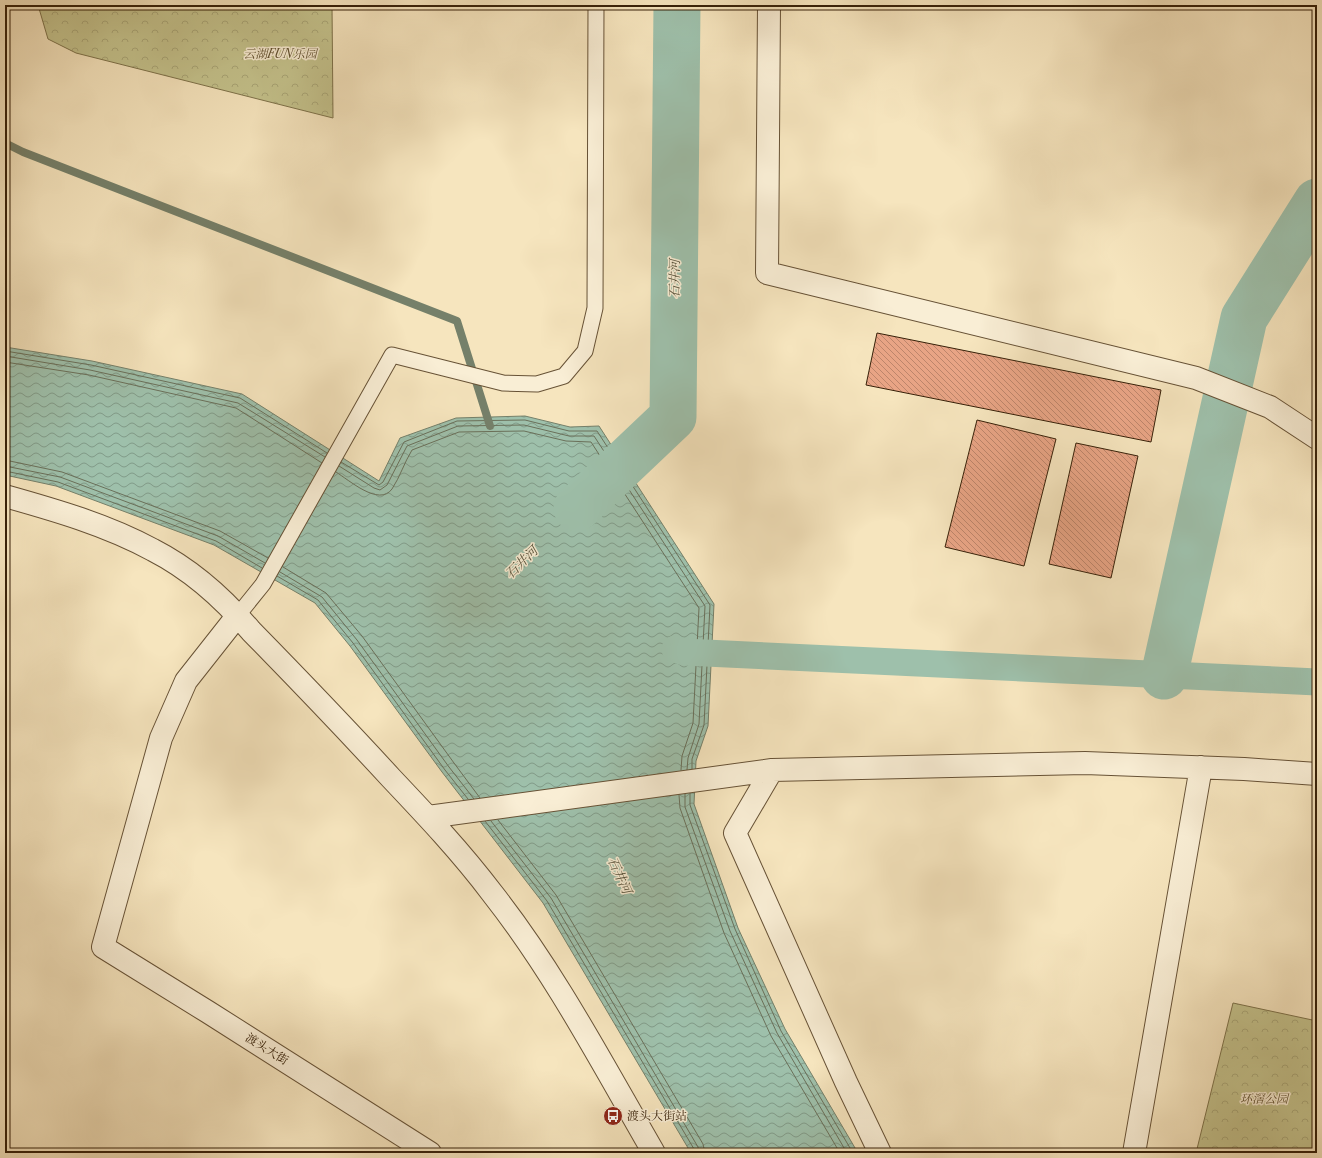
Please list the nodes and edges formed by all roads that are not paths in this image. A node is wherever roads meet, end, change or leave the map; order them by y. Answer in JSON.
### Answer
{"nodes":[{"id":1,"x":596,"y":5,"type":"edge"},
{"id":2,"x":769,"y":5,"type":"edge"},
{"id":3,"x":1317,"y":438,"type":"edge"},
{"id":4,"x":5,"y":496,"type":"edge"},
{"id":5,"x":238,"y":615,"type":"junction"},
{"id":6,"x":1201,"y":767,"type":"junction"},
{"id":7,"x":772,"y":770,"type":"junction"},
{"id":8,"x":1317,"y":774,"type":"edge"},
{"id":9,"x":428,"y":817,"type":"junction"},
{"id":10,"x":430,"y":1153,"type":"edge"},
{"id":11,"x":654,"y":1153,"type":"edge"},
{"id":12,"x":880,"y":1153,"type":"edge"},
{"id":13,"x":1134,"y":1153,"type":"edge"}],
"edges":[{"from":1,"to":5,"type":"lane"},
{"from":2,"to":3,"type":"street"},
{"from":4,"to":5,"type":"street"},
{"from":5,"to":9,"type":"street"},
{"from":5,"to":10,"type":"street","name":"渡头大街"},
{"from":6,"to":7,"type":"street"},
{"from":6,"to":8,"type":"street"},
{"from":6,"to":13,"type":"street"},
{"from":7,"to":9,"type":"street"},
{"from":7,"to":12,"type":"street"},
{"from":9,"to":11,"type":"street"}]}
